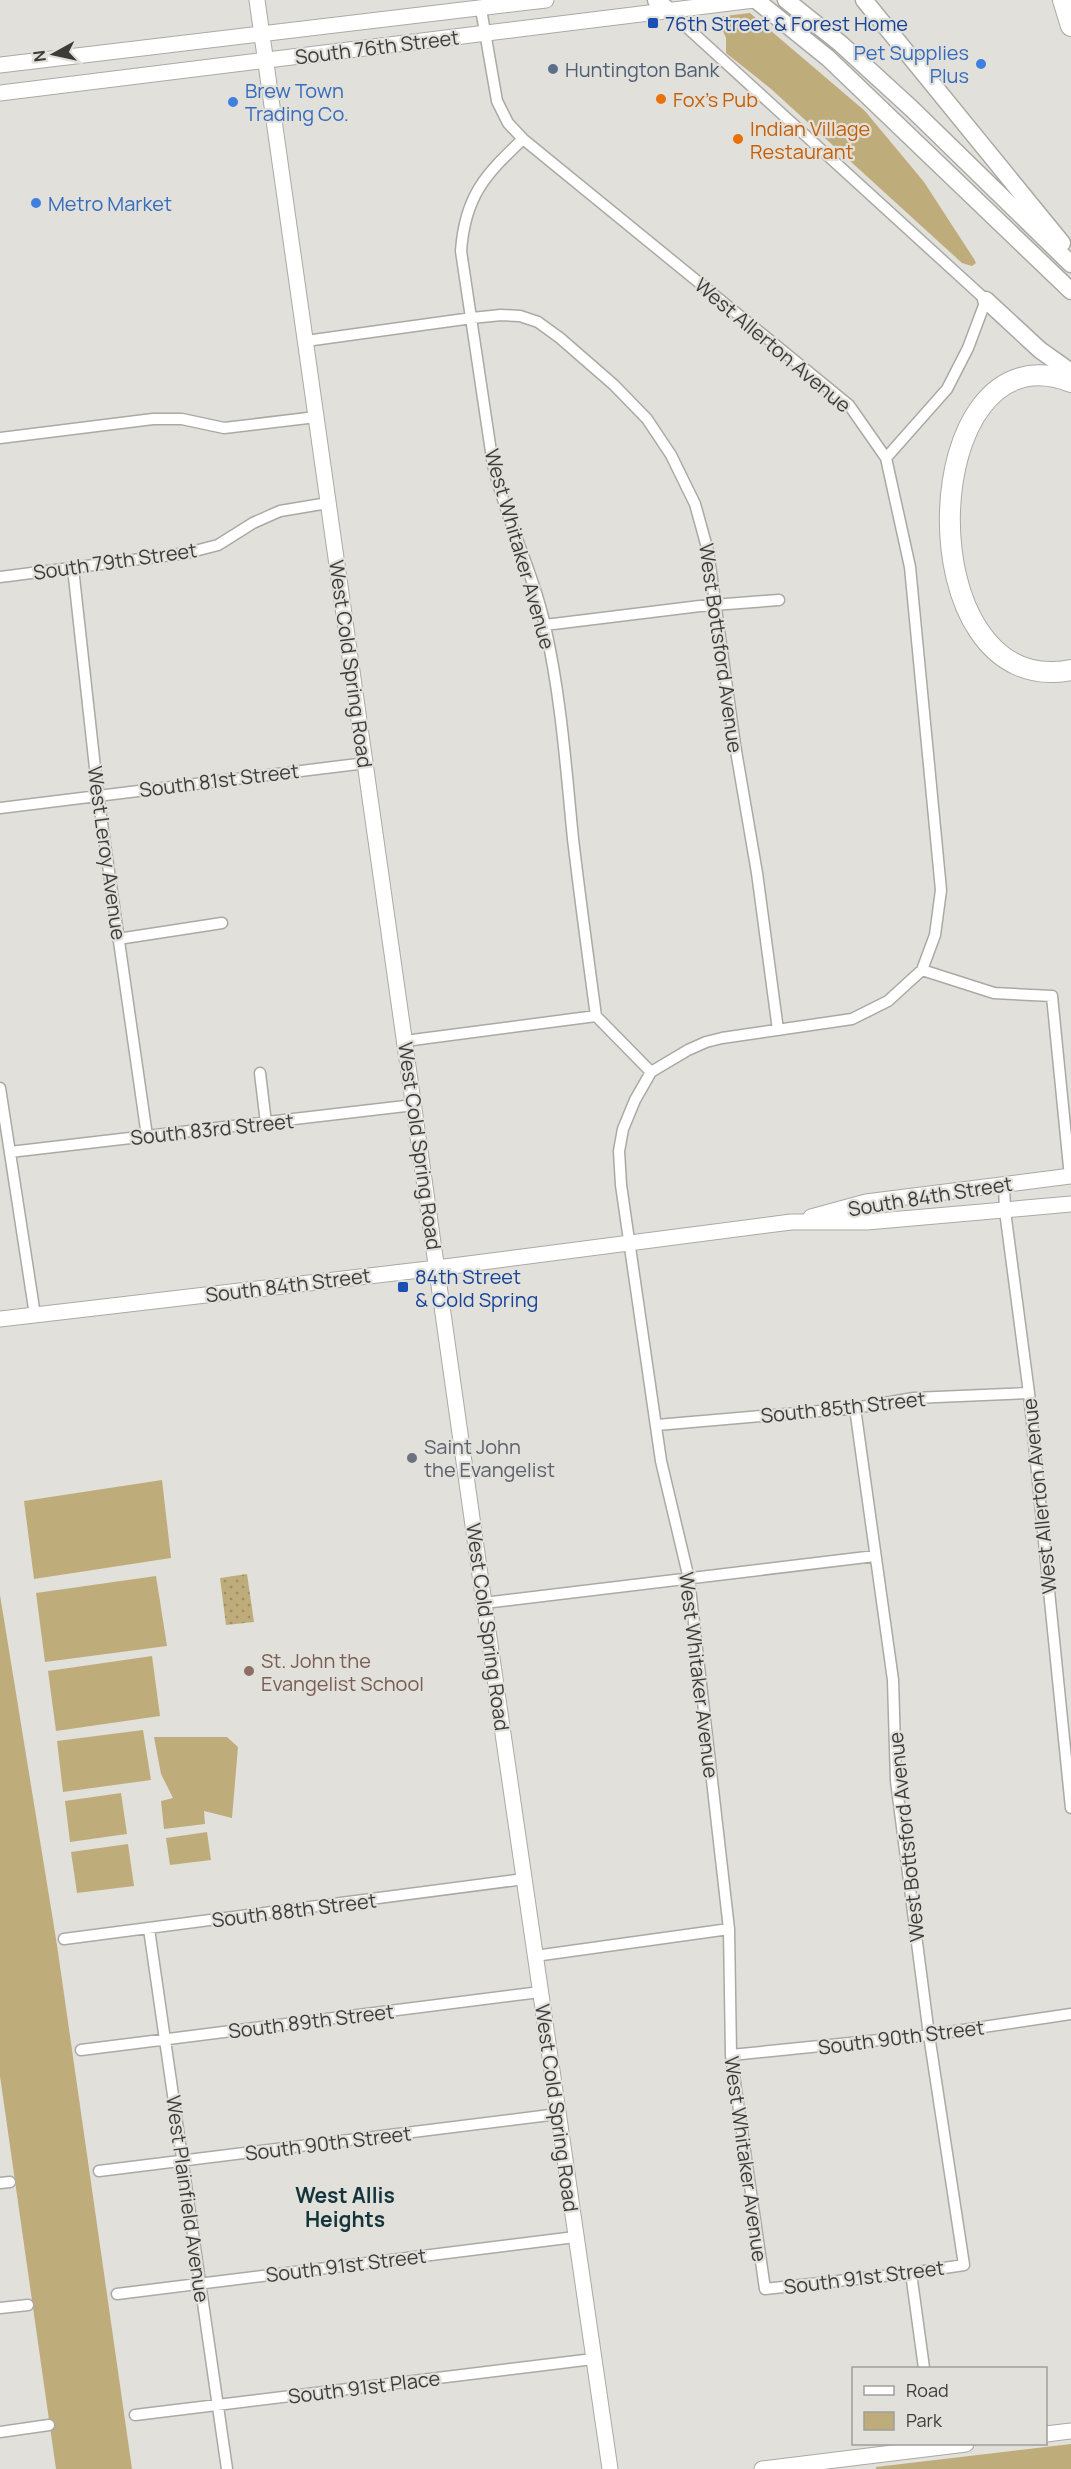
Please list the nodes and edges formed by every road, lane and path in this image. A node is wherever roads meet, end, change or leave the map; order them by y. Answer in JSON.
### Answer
{"nodes":[{"id":1,"x":257,"y":0,"type":"edge"},
{"id":2,"x":546,"y":0,"type":"edge"},
{"id":3,"x":656,"y":0,"type":"edge"},
{"id":4,"x":755,"y":0,"type":"edge"},
{"id":5,"x":786,"y":0,"type":"edge"},
{"id":6,"x":864,"y":0,"type":"edge"},
{"id":7,"x":1063,"y":0,"type":"edge"},
{"id":8,"x":481,"y":9,"type":"junction"},
{"id":9,"x":669,"y":11,"type":"junction"},
{"id":10,"x":343,"y":24,"type":"junction"},
{"id":11,"x":1071,"y":26,"type":"edge"},
{"id":12,"x":262,"y":33,"type":"junction"},
{"id":13,"x":484,"y":34,"type":"junction"},
{"id":14,"x":346,"y":51,"type":"junction"},
{"id":15,"x":266,"y":60,"type":"junction"},
{"id":16,"x":0,"y":65,"type":"edge"},
{"id":17,"x":0,"y":93,"type":"edge"},
{"id":18,"x":523,"y":139,"type":"junction"},
{"id":19,"x":1071,"y":256,"type":"edge"},
{"id":20,"x":1071,"y":264,"type":"edge"},
{"id":21,"x":1071,"y":291,"type":"edge"},
{"id":22,"x":986,"y":300,"type":"junction"},
{"id":23,"x":472,"y":318,"type":"junction"},
{"id":24,"x":306,"y":341,"type":"junction"},
{"id":25,"x":1071,"y":372,"type":"edge"},
{"id":26,"x":1071,"y":382,"type":"edge"},
{"id":27,"x":315,"y":417,"type":"junction"},
{"id":28,"x":0,"y":438,"type":"edge"},
{"id":29,"x":886,"y":459,"type":"junction"},
{"id":30,"x":328,"y":503,"type":"junction"},
{"id":31,"x":73,"y":568,"type":"junction"},
{"id":32,"x":0,"y":577,"type":"edge"},
{"id":33,"x":780,"y":600,"type":"dead end"},
{"id":34,"x":717,"y":606,"type":"junction"},
{"id":35,"x":545,"y":625,"type":"junction"},
{"id":36,"x":1071,"y":670,"type":"edge"},
{"id":37,"x":366,"y":763,"type":"junction"},
{"id":38,"x":98,"y":795,"type":"junction"},
{"id":39,"x":0,"y":808,"type":"edge"},
{"id":40,"x":222,"y":923,"type":"dead end"},
{"id":41,"x":118,"y":939,"type":"junction"},
{"id":42,"x":922,"y":970,"type":"junction"},
{"id":43,"x":596,"y":1016,"type":"junction"},
{"id":44,"x":778,"y":1030,"type":"junction"},
{"id":45,"x":405,"y":1041,"type":"junction"},
{"id":46,"x":651,"y":1072,"type":"junction"},
{"id":47,"x":260,"y":1073,"type":"dead end"},
{"id":48,"x":0,"y":1088,"type":"edge"},
{"id":49,"x":414,"y":1106,"type":"junction"},
{"id":50,"x":266,"y":1123,"type":"junction"},
{"id":51,"x":147,"y":1136,"type":"junction"},
{"id":52,"x":10,"y":1152,"type":"junction"},
{"id":53,"x":1070,"y":1177,"type":"edge"},
{"id":54,"x":1004,"y":1184,"type":"junction"},
{"id":55,"x":1071,"y":1204,"type":"edge"},
{"id":56,"x":1005,"y":1211,"type":"junction"},
{"id":57,"x":791,"y":1222,"type":"junction"},
{"id":58,"x":629,"y":1243,"type":"junction"},
{"id":59,"x":437,"y":1268,"type":"junction"},
{"id":60,"x":35,"y":1315,"type":"junction"},
{"id":61,"x":0,"y":1319,"type":"edge"},
{"id":62,"x":1029,"y":1393,"type":"junction"},
{"id":63,"x":855,"y":1408,"type":"junction"},
{"id":64,"x":657,"y":1425,"type":"junction"},
{"id":65,"x":875,"y":1556,"type":"junction"},
{"id":66,"x":690,"y":1579,"type":"junction"},
{"id":67,"x":484,"y":1603,"type":"junction"},
{"id":68,"x":1071,"y":1808,"type":"edge"},
{"id":69,"x":524,"y":1879,"type":"junction"},
{"id":70,"x":148,"y":1929,"type":"junction"},
{"id":71,"x":729,"y":1929,"type":"junction"},
{"id":72,"x":64,"y":1939,"type":"dead end"},
{"id":73,"x":535,"y":1956,"type":"junction"},
{"id":74,"x":540,"y":1992,"type":"junction"},
{"id":75,"x":1071,"y":2014,"type":"edge"},
{"id":76,"x":929,"y":2035,"type":"junction"},
{"id":77,"x":165,"y":2040,"type":"junction"},
{"id":78,"x":81,"y":2050,"type":"dead end"},
{"id":79,"x":731,"y":2055,"type":"junction"},
{"id":80,"x":558,"y":2114,"type":"junction"},
{"id":81,"x":183,"y":2161,"type":"junction"},
{"id":82,"x":99,"y":2171,"type":"dead end"},
{"id":83,"x":575,"y":2237,"type":"junction"},
{"id":84,"x":964,"y":2265,"type":"joint"},
{"id":85,"x":911,"y":2273,"type":"junction"},
{"id":86,"x":200,"y":2283,"type":"junction"},
{"id":87,"x":765,"y":2289,"type":"joint"},
{"id":88,"x":117,"y":2294,"type":"dead end"},
{"id":89,"x":28,"y":2305,"type":"dead end"},
{"id":90,"x":0,"y":2308,"type":"edge"},
{"id":91,"x":593,"y":2359,"type":"junction"},
{"id":92,"x":924,"y":2367,"type":"edge"},
{"id":93,"x":218,"y":2404,"type":"junction"},
{"id":94,"x":135,"y":2415,"type":"dead end"},
{"id":95,"x":49,"y":2426,"type":"dead end"},
{"id":96,"x":1071,"y":2431,"type":"edge"},
{"id":97,"x":0,"y":2432,"type":"edge"},
{"id":98,"x":1047,"y":2434,"type":"edge"},
{"id":99,"x":935,"y":2445,"type":"edge"},
{"id":100,"x":227,"y":2469,"type":"edge"},
{"id":101,"x":610,"y":2469,"type":"edge"},
{"id":102,"x":762,"y":2469,"type":"edge"}],
"edges":[{"from":1,"to":12,"type":"street","name":"West Cold Spring Road"},
{"from":2,"to":8,"type":"street","name":"South 76th Street"},
{"from":3,"to":9,"type":"main road"},
{"from":4,"to":9,"type":"street","name":"South 76th Street"},
{"from":4,"to":21,"type":"main road"},
{"from":5,"to":20,"type":"main road"},
{"from":6,"to":19,"type":"main road"},
{"from":7,"to":11,"type":"highway"},
{"from":8,"to":10,"type":"street","name":"South 76th Street"},
{"from":8,"to":13,"type":"street","name":"West Allerton Avenue"},
{"from":9,"to":13,"type":"street","name":"South 76th Street"},
{"from":9,"to":22,"type":"street"},
{"from":10,"to":12,"type":"street","name":"South 76th Street"},
{"from":10,"to":14,"type":"street"},
{"from":12,"to":15,"type":"street","name":"West Cold Spring Road"},
{"from":12,"to":16,"type":"street","name":"South 76th Street"},
{"from":13,"to":14,"type":"street","name":"South 76th Street"},
{"from":13,"to":18,"type":"street","name":"West Allerton Avenue"},
{"from":14,"to":15,"type":"street","name":"South 76th Street"},
{"from":15,"to":17,"type":"street","name":"South 76th Street"},
{"from":15,"to":24,"type":"street","name":"West Cold Spring Road"},
{"from":18,"to":23,"type":"street","name":"West Whitaker Avenue"},
{"from":18,"to":29,"type":"street","name":"West Allerton Avenue"},
{"from":22,"to":25,"type":"main road"},
{"from":22,"to":29,"type":"street"},
{"from":23,"to":24,"type":"street","name":"West Bottsford Avenue"},
{"from":23,"to":34,"type":"street","name":"West Bottsford Avenue"},
{"from":23,"to":35,"type":"street","name":"West Whitaker Avenue"},
{"from":24,"to":27,"type":"street","name":"West Cold Spring Road"},
{"from":26,"to":36,"type":"highway"},
{"from":27,"to":28,"type":"street"},
{"from":27,"to":30,"type":"street","name":"West Cold Spring Road"},
{"from":29,"to":42,"type":"street","name":"West Allerton Avenue"},
{"from":30,"to":31,"type":"street","name":"South 79th Street"},
{"from":30,"to":37,"type":"street","name":"West Cold Spring Road"},
{"from":31,"to":32,"type":"street","name":"South 79th Street"},
{"from":31,"to":38,"type":"street","name":"West Leroy Avenue"},
{"from":33,"to":34,"type":"street"},
{"from":34,"to":35,"type":"street"},
{"from":34,"to":44,"type":"street","name":"West Bottsford Avenue"},
{"from":35,"to":43,"type":"street","name":"West Whitaker Avenue"},
{"from":37,"to":38,"type":"street","name":"South 81st Street"},
{"from":37,"to":45,"type":"street","name":"West Cold Spring Road"},
{"from":38,"to":39,"type":"street","name":"South 81st Street"},
{"from":38,"to":41,"type":"street","name":"West Leroy Avenue"},
{"from":40,"to":41,"type":"street"},
{"from":41,"to":51,"type":"street","name":"West Leroy Avenue"},
{"from":42,"to":44,"type":"street"},
{"from":42,"to":53,"type":"street"},
{"from":43,"to":45,"type":"street"},
{"from":43,"to":46,"type":"street"},
{"from":44,"to":46,"type":"street"},
{"from":45,"to":49,"type":"street","name":"West Cold Spring Road"},
{"from":46,"to":58,"type":"street","name":"West Whitaker Avenue"},
{"from":47,"to":50,"type":"street"},
{"from":48,"to":52,"type":"street"},
{"from":49,"to":50,"type":"street","name":"South 83rd Street"},
{"from":49,"to":59,"type":"street","name":"West Cold Spring Road"},
{"from":50,"to":51,"type":"street","name":"South 83rd Street"},
{"from":51,"to":52,"type":"street","name":"South 83rd Street"},
{"from":52,"to":60,"type":"street"},
{"from":53,"to":54,"type":"street","name":"South 84th Street"},
{"from":54,"to":56,"type":"street","name":"West Allerton Avenue"},
{"from":54,"to":57,"type":"street","name":"South 84th Street"},
{"from":55,"to":56,"type":"street","name":"South 84th Street"},
{"from":56,"to":57,"type":"street","name":"South 84th Street"},
{"from":56,"to":62,"type":"street","name":"West Allerton Avenue"},
{"from":57,"to":58,"type":"street","name":"South 84th Street"},
{"from":58,"to":59,"type":"street","name":"South 84th Street"},
{"from":58,"to":64,"type":"street","name":"West Whitaker Avenue"},
{"from":59,"to":60,"type":"street","name":"South 84th Street"},
{"from":59,"to":67,"type":"street","name":"West Cold Spring Road"},
{"from":60,"to":61,"type":"street","name":"South 84th Street"},
{"from":62,"to":63,"type":"street","name":"South 85th Street"},
{"from":62,"to":68,"type":"street","name":"West Allerton Avenue"},
{"from":63,"to":64,"type":"street","name":"South 85th Street"},
{"from":63,"to":65,"type":"street","name":"West Bottsford Avenue"},
{"from":64,"to":66,"type":"street","name":"West Whitaker Avenue"},
{"from":65,"to":66,"type":"street"},
{"from":65,"to":76,"type":"street","name":"West Bottsford Avenue"},
{"from":66,"to":67,"type":"street"},
{"from":66,"to":71,"type":"street","name":"West Whitaker Avenue"},
{"from":67,"to":69,"type":"street","name":"West Cold Spring Road"},
{"from":69,"to":70,"type":"street","name":"South 88th Street"},
{"from":69,"to":73,"type":"street","name":"West Cold Spring Road"},
{"from":70,"to":72,"type":"street","name":"South 88th Street"},
{"from":70,"to":77,"type":"street","name":"West Plainfield Avenue"},
{"from":71,"to":73,"type":"street"},
{"from":71,"to":79,"type":"street","name":"West Whitaker Avenue"},
{"from":73,"to":74,"type":"street","name":"West Cold Spring Road"},
{"from":74,"to":77,"type":"street","name":"South 89th Street"},
{"from":74,"to":80,"type":"street","name":"West Cold Spring Road"},
{"from":75,"to":76,"type":"street","name":"South 90th Street"},
{"from":76,"to":79,"type":"street","name":"South 90th Street"},
{"from":76,"to":84,"type":"street","name":"West Bottsford Avenue"},
{"from":77,"to":78,"type":"street","name":"South 89th Street"},
{"from":77,"to":81,"type":"street","name":"West Plainfield Avenue"},
{"from":79,"to":87,"type":"street","name":"West Whitaker Avenue"},
{"from":80,"to":81,"type":"street","name":"South 90th Street"},
{"from":80,"to":83,"type":"street","name":"West Cold Spring Road"},
{"from":81,"to":82,"type":"street","name":"South 90th Street"},
{"from":81,"to":86,"type":"street","name":"West Plainfield Avenue"},
{"from":83,"to":86,"type":"street","name":"South 91st Street"},
{"from":83,"to":91,"type":"street","name":"West Cold Spring Road"},
{"from":84,"to":85,"type":"street","name":"South 91st Street"},
{"from":85,"to":87,"type":"street","name":"South 91st Street"},
{"from":85,"to":92,"type":"street"},
{"from":86,"to":88,"type":"street","name":"South 91st Street"},
{"from":86,"to":93,"type":"street","name":"West Plainfield Avenue"},
{"from":89,"to":90,"type":"street"},
{"from":91,"to":93,"type":"street","name":"South 91st Place"},
{"from":91,"to":101,"type":"street","name":"West Cold Spring Road"},
{"from":93,"to":94,"type":"street","name":"South 91st Place"},
{"from":93,"to":100,"type":"street","name":"West Plainfield Avenue"},
{"from":95,"to":97,"type":"street"},
{"from":96,"to":98,"type":"street"},
{"from":99,"to":102,"type":"street"}]}
